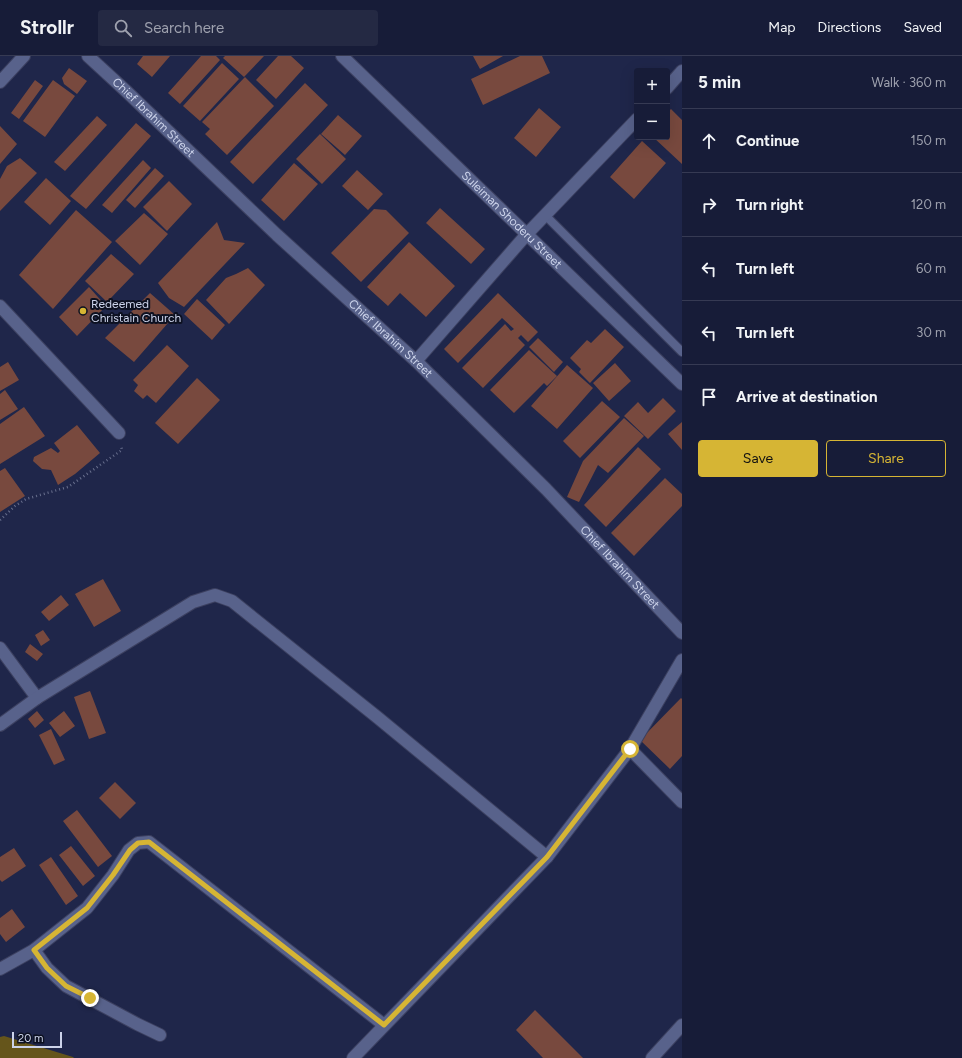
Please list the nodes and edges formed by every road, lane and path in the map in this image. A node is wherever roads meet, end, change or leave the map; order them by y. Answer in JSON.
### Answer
{"nodes":[{"id":1,"x":24,"y":56,"type":"edge"},
{"id":2,"x":88,"y":56,"type":"edge"},
{"id":3,"x":342,"y":56,"type":"edge"},
{"id":4,"x":682,"y":71,"type":"edge"},
{"id":5,"x":0,"y":82,"type":"edge"},
{"id":6,"x":670,"y":85,"type":"edge"},
{"id":7,"x":634,"y":122,"type":"edge"},
{"id":8,"x":545,"y":215,"type":"junction"},
{"id":9,"x":527,"y":234,"type":"junction"},
{"id":10,"x":0,"y":306,"type":"edge"},
{"id":11,"x":682,"y":352,"type":"edge"},
{"id":12,"x":416,"y":361,"type":"junction"},
{"id":13,"x":682,"y":384,"type":"edge"},
{"id":14,"x":119,"y":433,"type":"joint"},
{"id":15,"x":0,"y":520,"type":"edge"},
{"id":16,"x":682,"y":633,"type":"edge"},
{"id":17,"x":0,"y":648,"type":"edge"},
{"id":18,"x":682,"y":660,"type":"edge"},
{"id":19,"x":37,"y":698,"type":"junction"},
{"id":20,"x":0,"y":725,"type":"edge"},
{"id":21,"x":630,"y":749,"type":"junction"},
{"id":22,"x":682,"y":802,"type":"edge"},
{"id":23,"x":547,"y":857,"type":"junction"},
{"id":24,"x":34,"y":950,"type":"junction"},
{"id":25,"x":0,"y":968,"type":"edge"},
{"id":26,"x":384,"y":1025,"type":"junction"},
{"id":27,"x":682,"y":1025,"type":"edge"},
{"id":28,"x":160,"y":1035,"type":"dead end"},
{"id":29,"x":353,"y":1058,"type":"edge"},
{"id":30,"x":652,"y":1058,"type":"edge"}],
"edges":[{"from":1,"to":5,"type":"street"},
{"from":2,"to":12,"type":"street","name":"Chief Ibrahim Street"},
{"from":3,"to":9,"type":"street","name":"Suleiman Shoderu Street"},
{"from":4,"to":6,"type":"street"},
{"from":7,"to":8,"type":"street"},
{"from":8,"to":9,"type":"street"},
{"from":8,"to":11,"type":"lane"},
{"from":9,"to":12,"type":"street"},
{"from":9,"to":13,"type":"street","name":"Suleiman Shoderu Street"},
{"from":10,"to":14,"type":"street"},
{"from":12,"to":16,"type":"street","name":"Chief Ibrahim Street"},
{"from":14,"to":15,"type":"path"},
{"from":17,"to":19,"type":"street"},
{"from":18,"to":21,"type":"street"},
{"from":19,"to":20,"type":"street"},
{"from":19,"to":23,"type":"street"},
{"from":21,"to":22,"type":"street"},
{"from":21,"to":23,"type":"street"},
{"from":23,"to":26,"type":"street"},
{"from":24,"to":25,"type":"street"},
{"from":24,"to":26,"type":"street"},
{"from":24,"to":28,"type":"street"},
{"from":26,"to":29,"type":"street"},
{"from":27,"to":30,"type":"street"}]}
